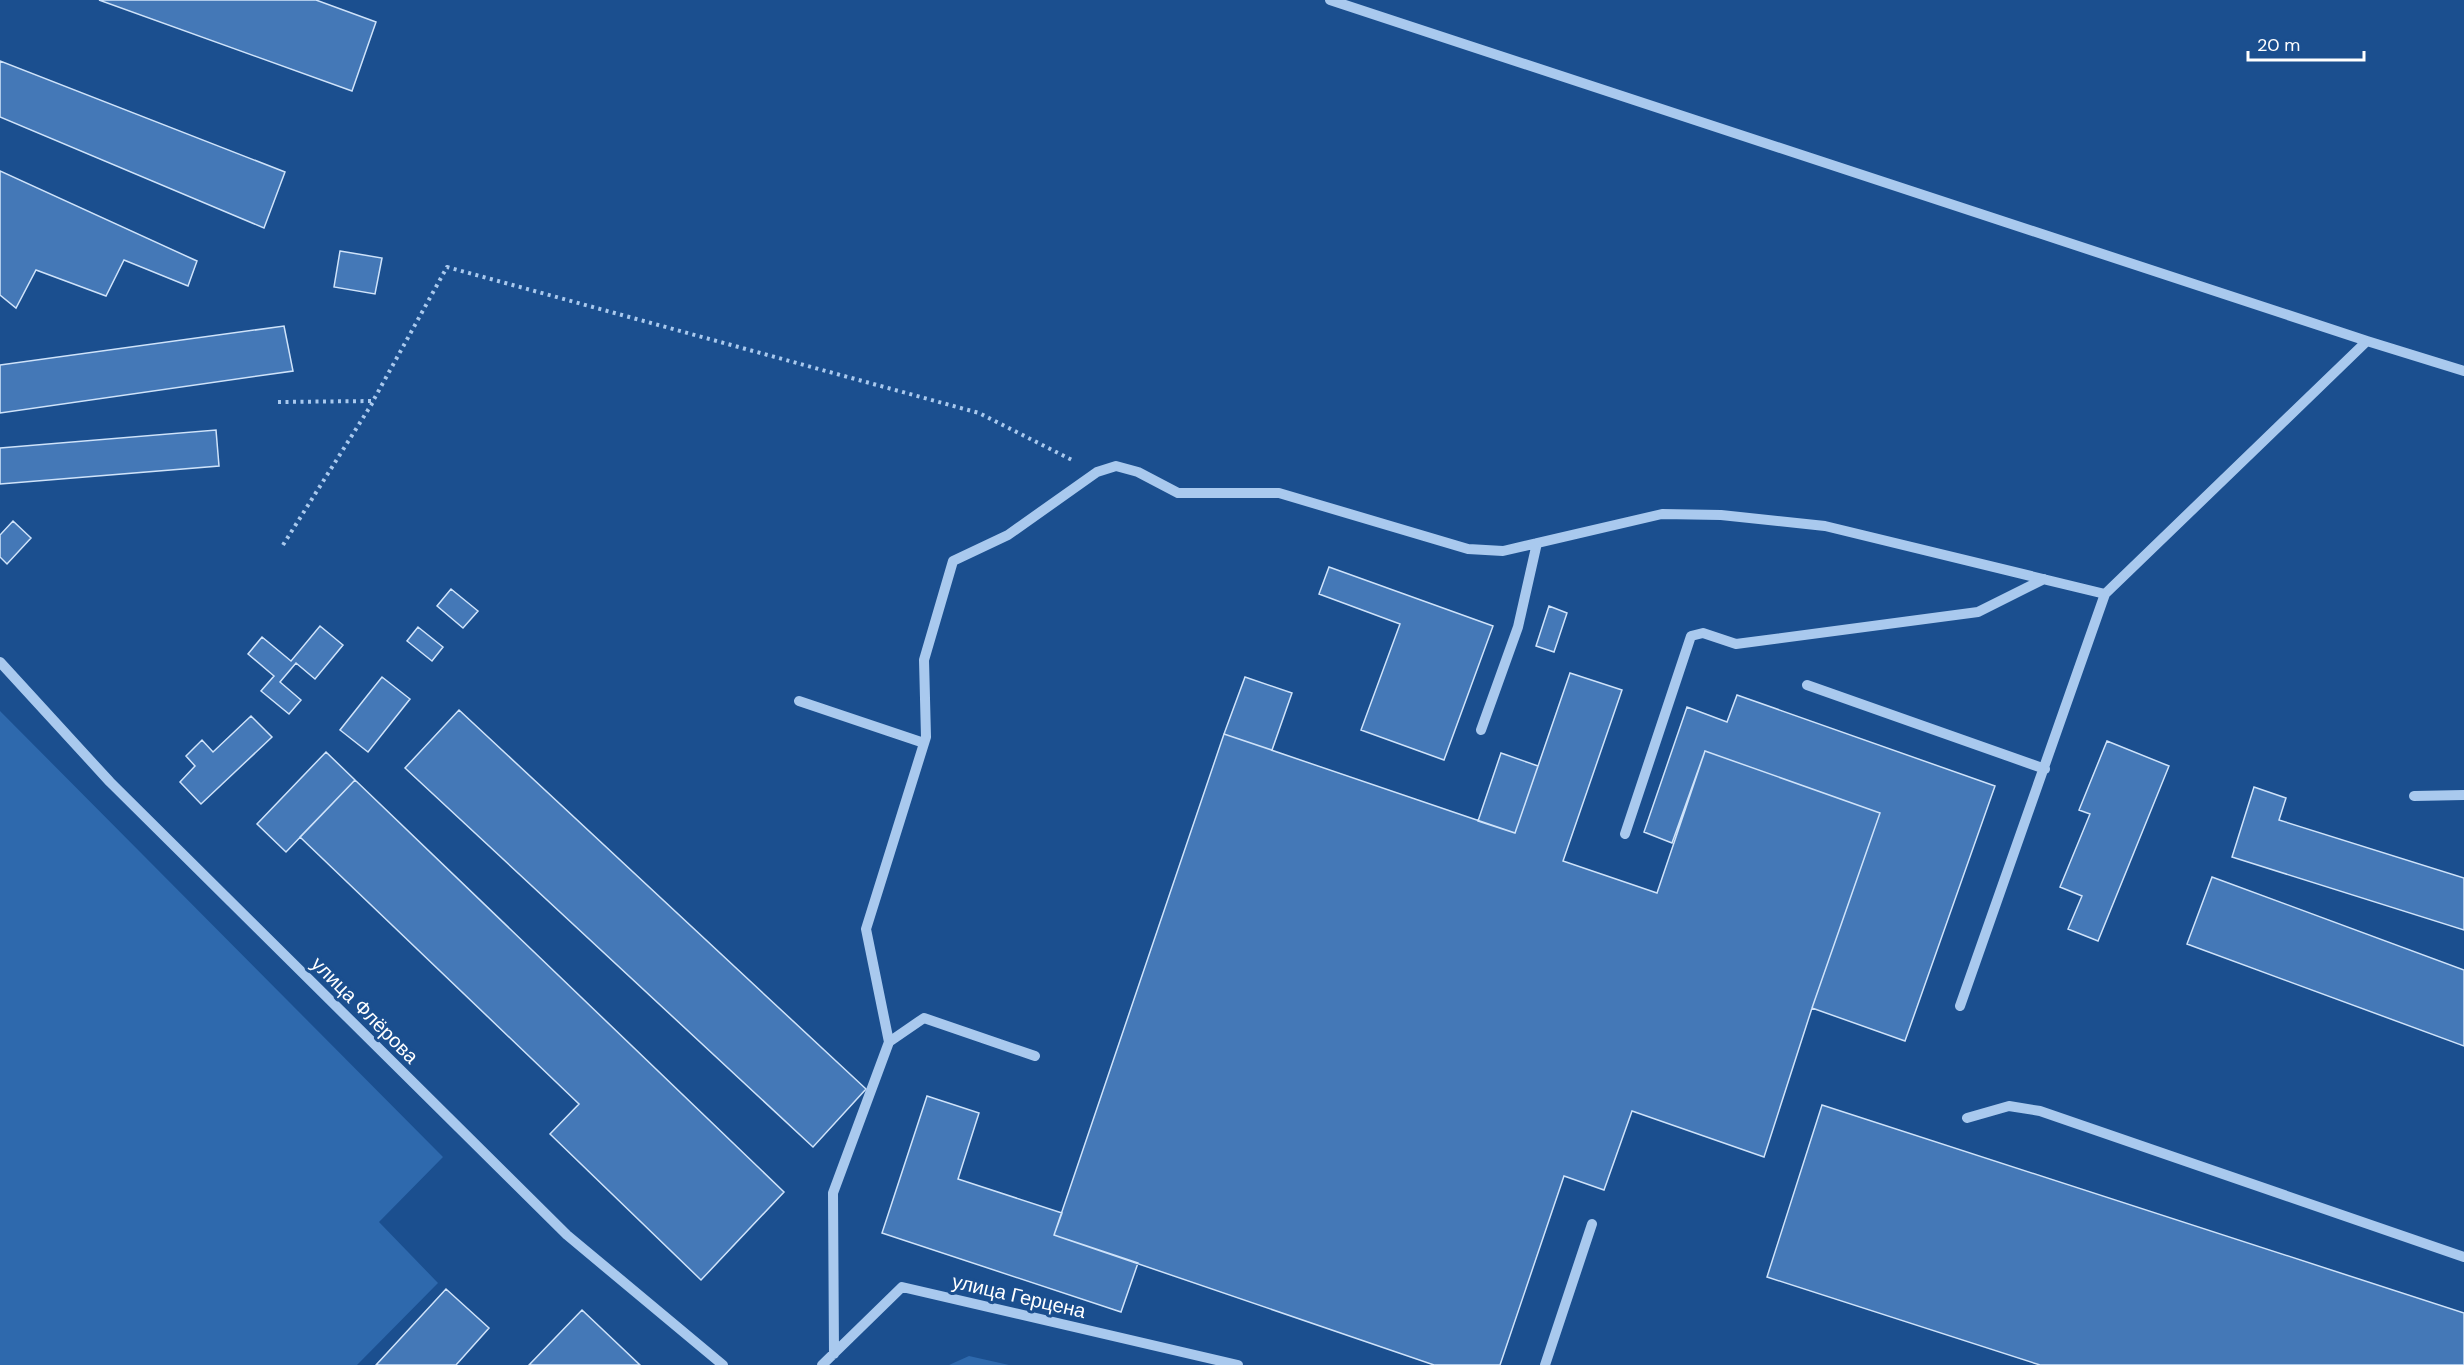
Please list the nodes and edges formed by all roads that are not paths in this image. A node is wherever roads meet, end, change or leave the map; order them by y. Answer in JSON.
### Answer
{"nodes":[{"id":1,"x":1330,"y":0,"type":"edge"},
{"id":2,"x":2367,"y":341,"type":"junction"},
{"id":3,"x":2464,"y":371,"type":"edge"},
{"id":4,"x":1537,"y":543,"type":"junction"},
{"id":5,"x":2044,"y":579,"type":"junction"},
{"id":6,"x":2105,"y":594,"type":"junction"},
{"id":7,"x":0,"y":662,"type":"edge"},
{"id":8,"x":1807,"y":685,"type":"dead end"},
{"id":9,"x":800,"y":701,"type":"dead end"},
{"id":10,"x":1481,"y":730,"type":"dead end"},
{"id":11,"x":924,"y":743,"type":"junction"},
{"id":12,"x":2045,"y":769,"type":"junction"},
{"id":13,"x":2464,"y":795,"type":"edge"},
{"id":14,"x":2414,"y":796,"type":"dead end"},
{"id":15,"x":1625,"y":834,"type":"dead end"},
{"id":16,"x":1960,"y":1006,"type":"dead end"},
{"id":17,"x":889,"y":1042,"type":"junction"},
{"id":18,"x":1035,"y":1056,"type":"dead end"},
{"id":19,"x":1967,"y":1118,"type":"dead end"},
{"id":20,"x":1592,"y":1224,"type":"dead end"},
{"id":21,"x":2464,"y":1257,"type":"edge"},
{"id":22,"x":834,"y":1353,"type":"junction"},
{"id":23,"x":723,"y":1365,"type":"edge"},
{"id":24,"x":822,"y":1365,"type":"edge"},
{"id":25,"x":1238,"y":1365,"type":"edge"},
{"id":26,"x":1545,"y":1365,"type":"edge"}],
"edges":[{"from":1,"to":2,"type":"street"},
{"from":2,"to":3,"type":"street"},
{"from":2,"to":6,"type":"street"},
{"from":4,"to":5,"type":"street"},
{"from":4,"to":10,"type":"street"},
{"from":4,"to":11,"type":"street"},
{"from":5,"to":6,"type":"street"},
{"from":5,"to":15,"type":"street"},
{"from":6,"to":12,"type":"street"},
{"from":7,"to":23,"type":"street","name":"улица Флёрова"},
{"from":8,"to":12,"type":"street"},
{"from":9,"to":11,"type":"street"},
{"from":11,"to":17,"type":"street"},
{"from":12,"to":16,"type":"street"},
{"from":13,"to":14,"type":"street"},
{"from":17,"to":18,"type":"street"},
{"from":17,"to":22,"type":"street"},
{"from":19,"to":21,"type":"street"},
{"from":20,"to":26,"type":"street"},
{"from":22,"to":24,"type":"street","name":"улица Герцена"},
{"from":22,"to":25,"type":"street","name":"улица Герцена"}]}
